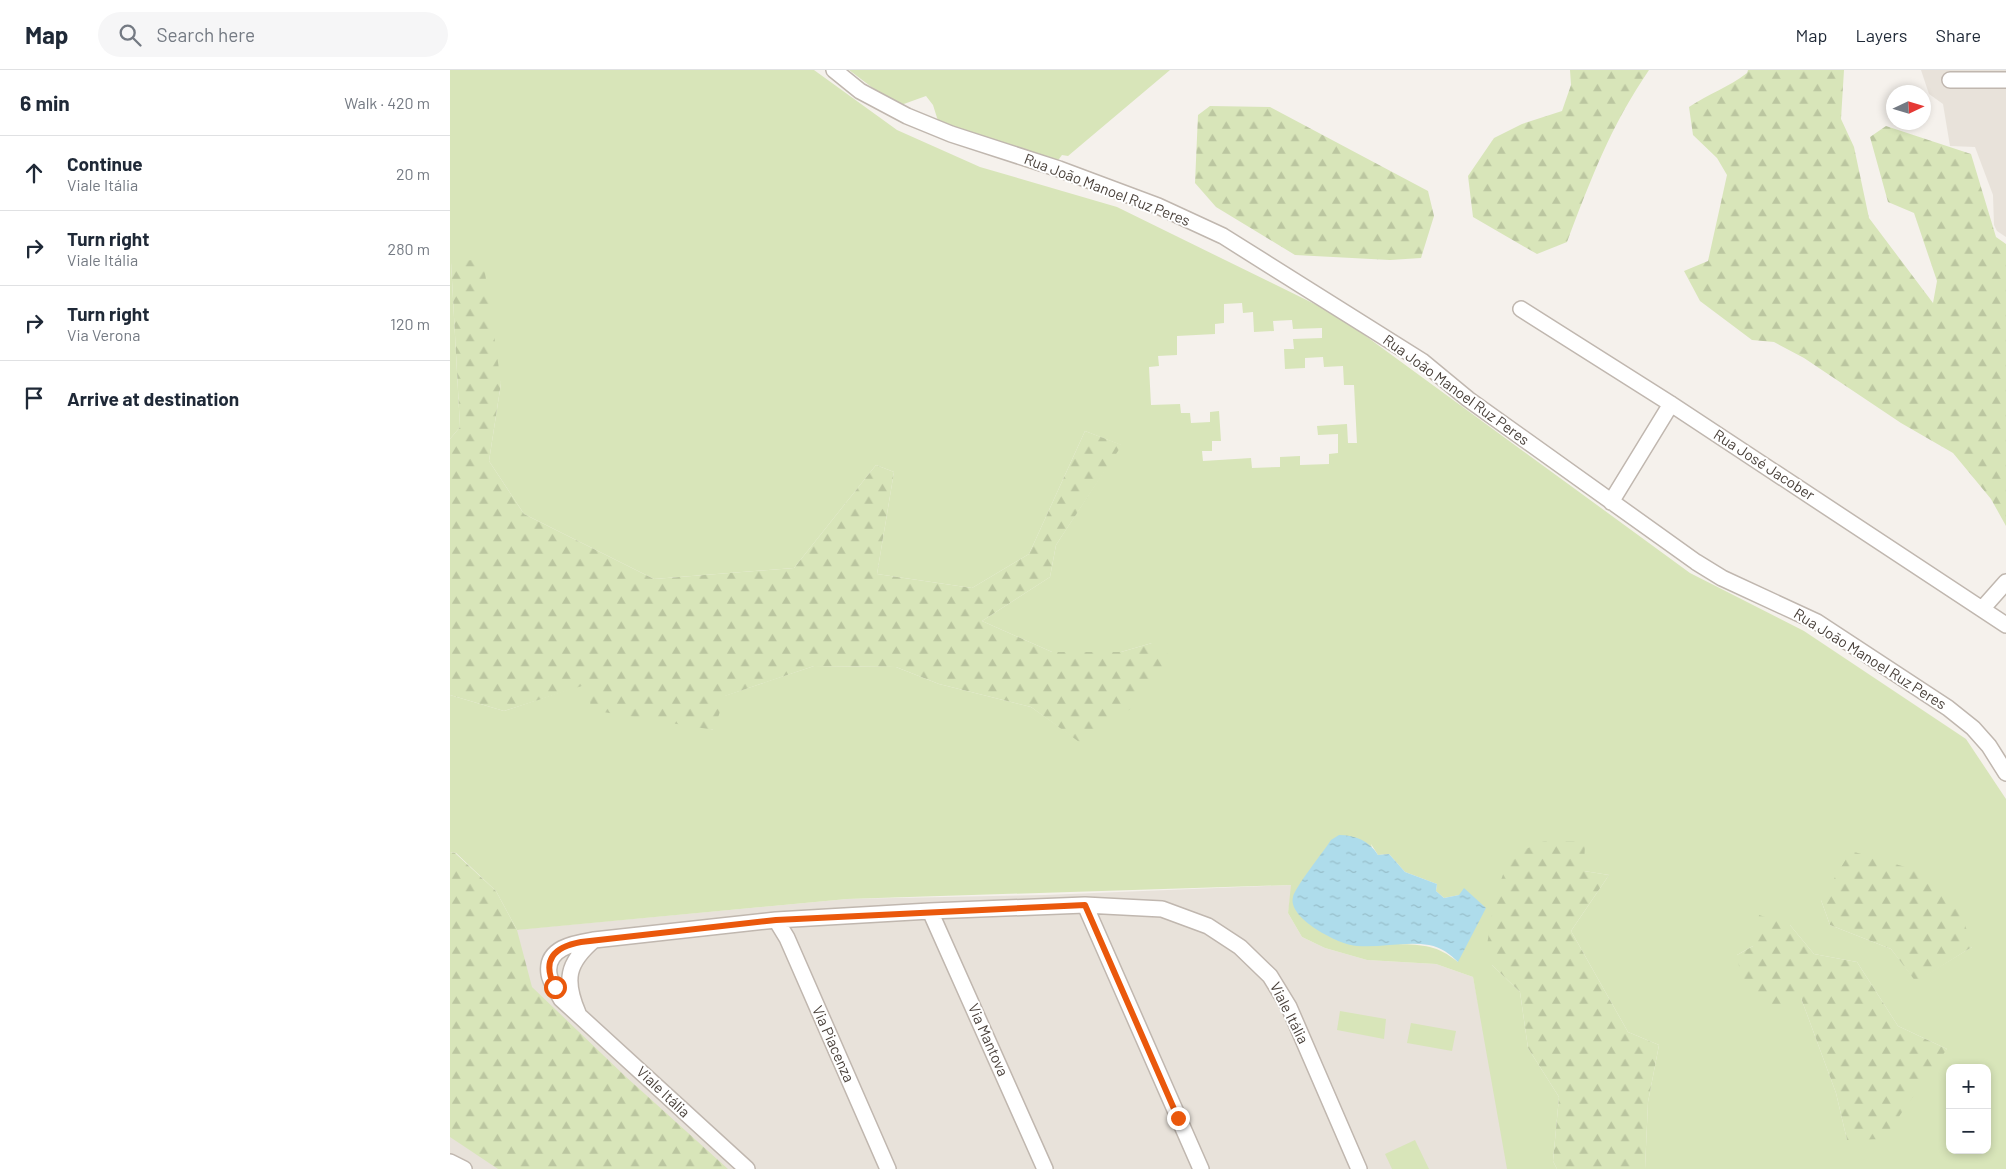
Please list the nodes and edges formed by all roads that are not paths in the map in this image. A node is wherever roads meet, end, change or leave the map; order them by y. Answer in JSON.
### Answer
{"nodes":[{"id":1,"x":834,"y":70,"type":"edge"},
{"id":2,"x":1950,"y":80,"type":"dead end"},
{"id":3,"x":2006,"y":80,"type":"edge"},
{"id":4,"x":1521,"y":309,"type":"dead end"},
{"id":5,"x":1671,"y":404,"type":"junction"},
{"id":6,"x":1610,"y":502,"type":"junction"},
{"id":7,"x":2006,"y":582,"type":"edge"},
{"id":8,"x":1982,"y":608,"type":"junction"},
{"id":9,"x":2006,"y":625,"type":"edge"},
{"id":10,"x":2006,"y":774,"type":"edge"},
{"id":11,"x":1085,"y":905,"type":"junction"},
{"id":12,"x":930,"y":911,"type":"junction"},
{"id":13,"x":776,"y":920,"type":"junction"},
{"id":14,"x":594,"y":940,"type":"junction"},
{"id":15,"x":579,"y":1014,"type":"junction"},
{"id":16,"x":450,"y":1162,"type":"edge"},
{"id":17,"x":464,"y":1169,"type":"edge"},
{"id":18,"x":747,"y":1169,"type":"edge"},
{"id":19,"x":888,"y":1169,"type":"edge"},
{"id":20,"x":1045,"y":1169,"type":"edge"},
{"id":21,"x":1201,"y":1169,"type":"edge"},
{"id":22,"x":1359,"y":1169,"type":"edge"}],
"edges":[{"from":1,"to":6,"type":"street","name":"Rua João Manoel Ruz Peres"},
{"from":2,"to":3,"type":"street"},
{"from":4,"to":5,"type":"street","name":"Rua José Jacober"},
{"from":5,"to":6,"type":"street"},
{"from":5,"to":8,"type":"street","name":"Rua José Jacober"},
{"from":6,"to":10,"type":"street","name":"Rua João Manoel Ruz Peres"},
{"from":7,"to":8,"type":"street"},
{"from":8,"to":9,"type":"street","name":"Rua José Jacober"},
{"from":11,"to":12,"type":"street","name":"Viale Itália"},
{"from":11,"to":21,"type":"street"},
{"from":11,"to":22,"type":"street","name":"Viale Itália"},
{"from":12,"to":13,"type":"street","name":"Viale Itália"},
{"from":12,"to":20,"type":"street","name":"Via Mantova"},
{"from":13,"to":14,"type":"street","name":"Viale Itália"},
{"from":13,"to":19,"type":"street","name":"Via Piacenza"},
{"from":14,"to":15,"type":"street","name":"Viale Itália"},
{"from":14,"to":15,"type":"street","name":"Viale Itália"},
{"from":15,"to":18,"type":"street","name":"Viale Itália"},
{"from":16,"to":17,"type":"street"}]}
